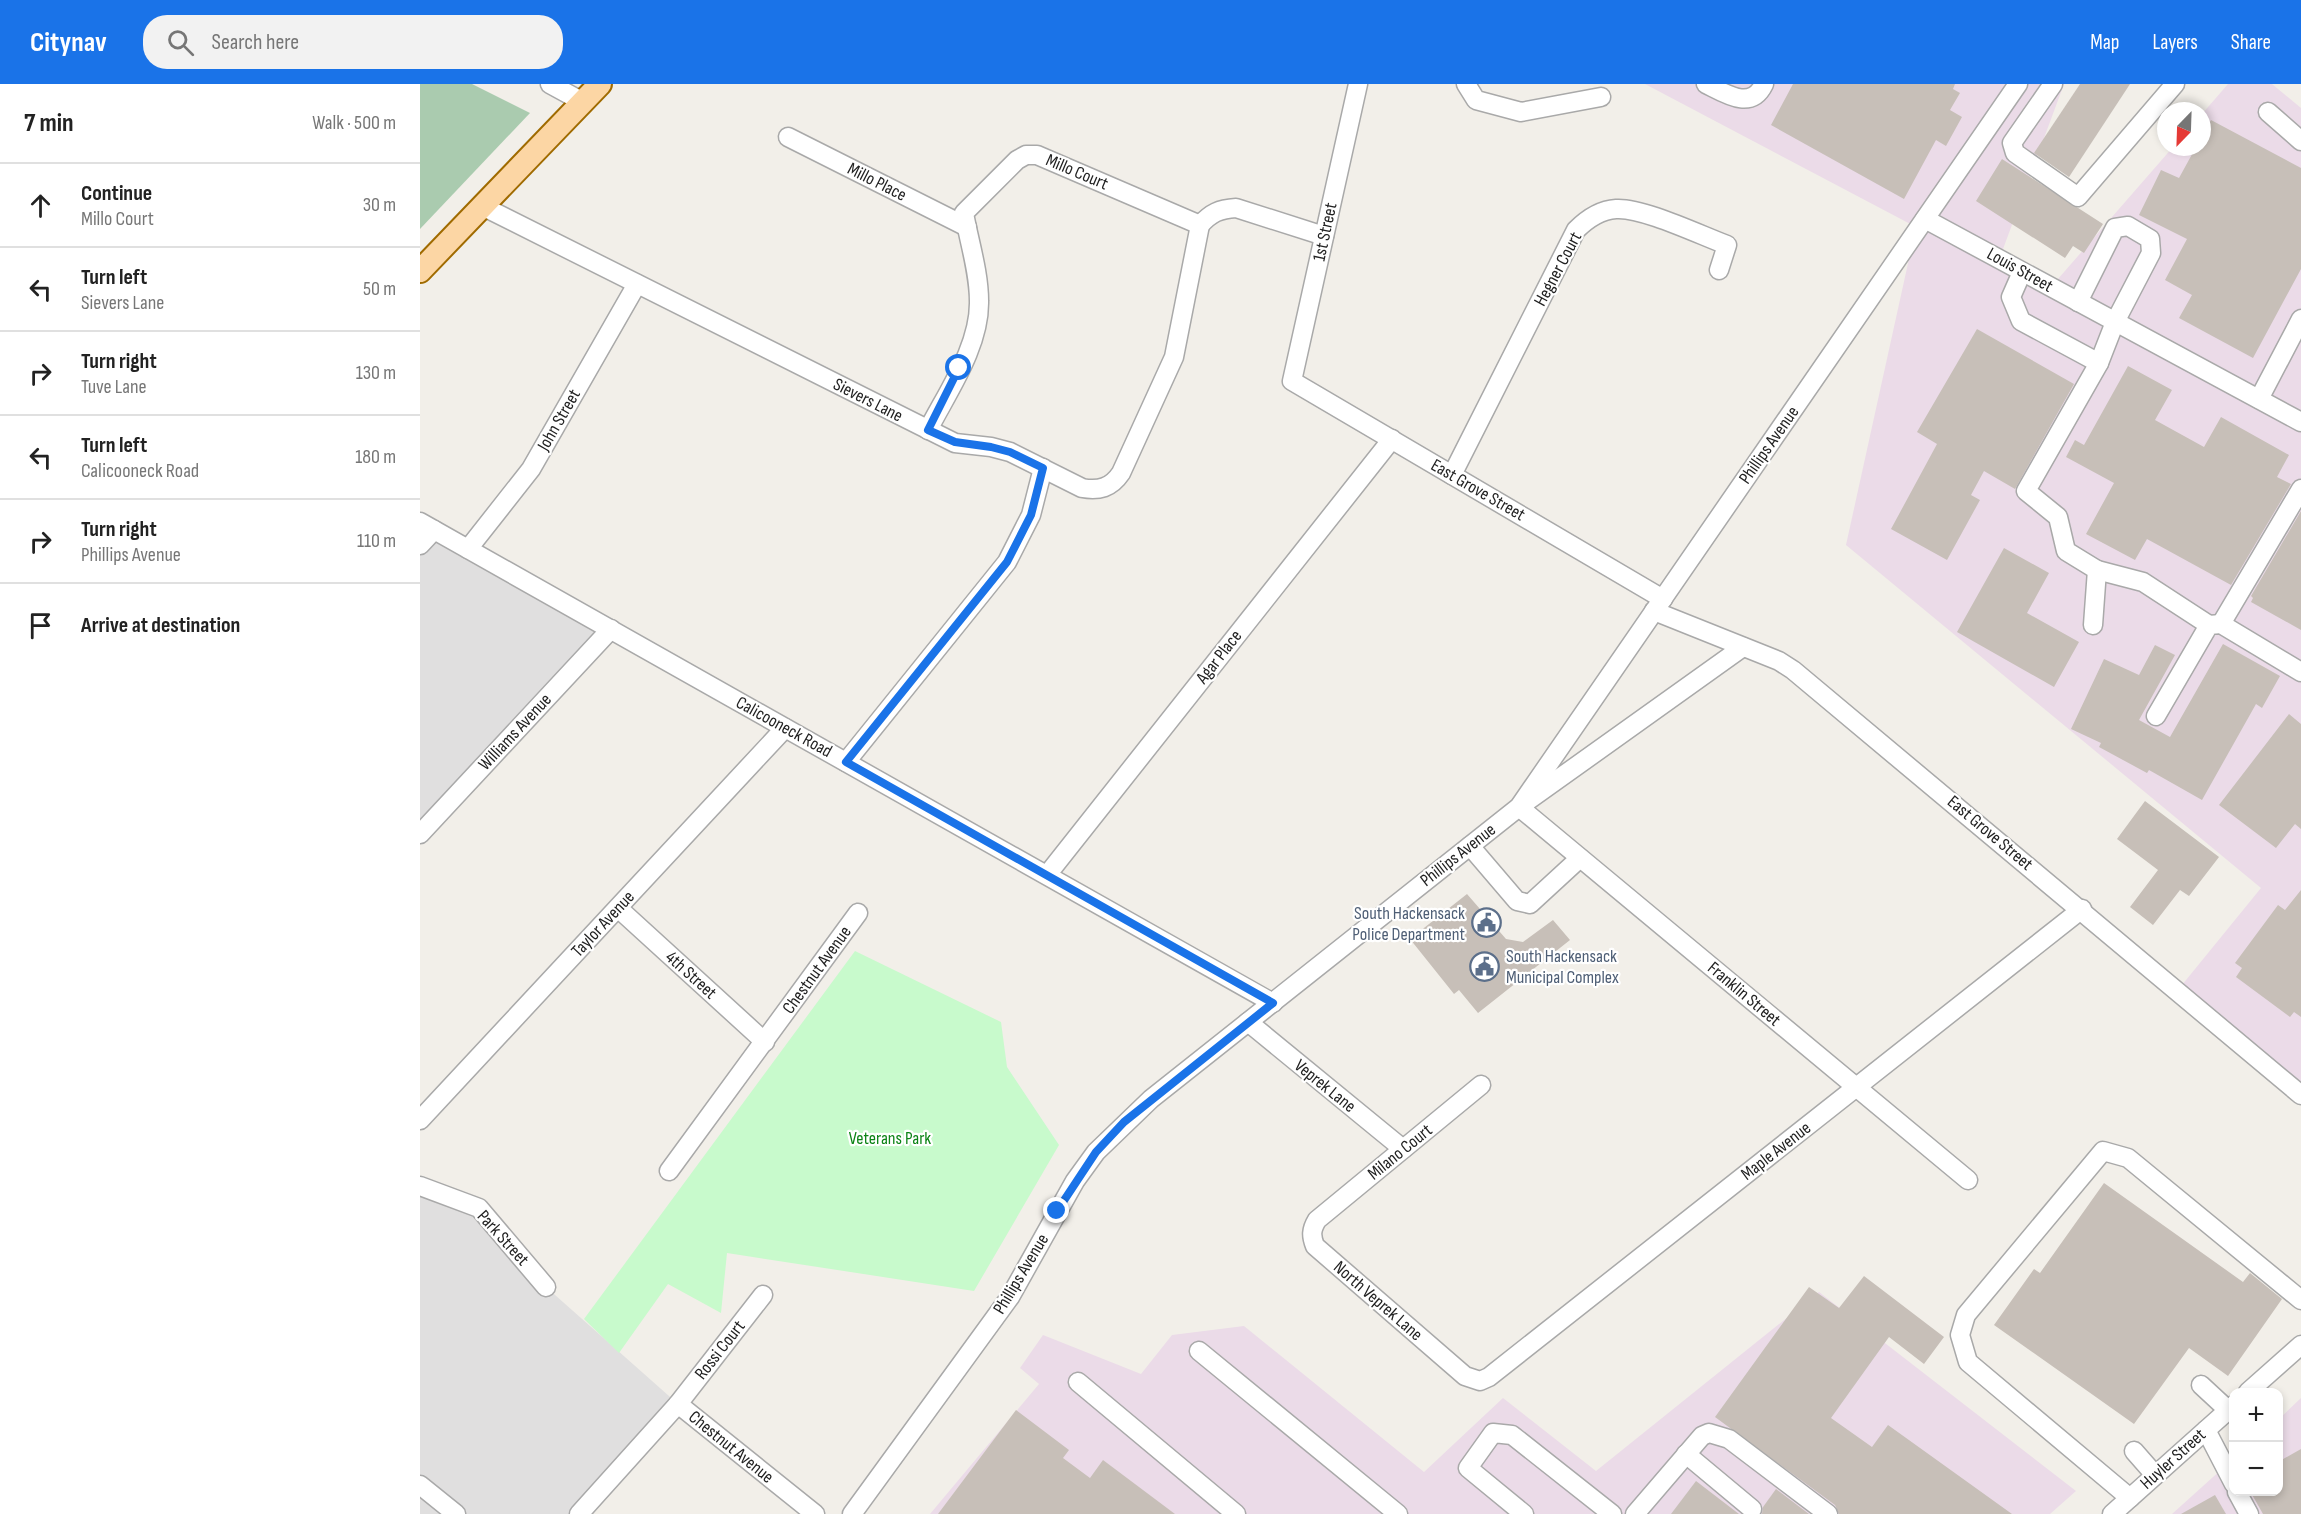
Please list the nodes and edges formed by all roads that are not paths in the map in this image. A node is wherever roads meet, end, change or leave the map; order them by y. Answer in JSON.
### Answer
{"nodes":[{"id":1,"x":550,"y":84,"type":"edge"},
{"id":2,"x":600,"y":84,"type":"edge"},
{"id":3,"x":1358,"y":84,"type":"edge"},
{"id":4,"x":1466,"y":84,"type":"edge"},
{"id":5,"x":1706,"y":84,"type":"edge"},
{"id":6,"x":1764,"y":84,"type":"edge"},
{"id":7,"x":2018,"y":84,"type":"edge"},
{"id":8,"x":2054,"y":84,"type":"edge"},
{"id":9,"x":2175,"y":84,"type":"edge"},
{"id":10,"x":1601,"y":97,"type":"dead end"},
{"id":11,"x":583,"y":102,"type":"junction"},
{"id":12,"x":2268,"y":112,"type":"dead end"},
{"id":13,"x":788,"y":137,"type":"dead end"},
{"id":14,"x":2301,"y":141,"type":"edge"},
{"id":15,"x":482,"y":206,"type":"junction"},
{"id":16,"x":1925,"y":219,"type":"junction"},
{"id":17,"x":1200,"y":225,"type":"junction"},
{"id":18,"x":967,"y":227,"type":"junction"},
{"id":19,"x":1324,"y":236,"type":"junction"},
{"id":20,"x":1719,"y":270,"type":"dead end"},
{"id":21,"x":420,"y":271,"type":"edge"},
{"id":22,"x":2022,"y":272,"type":"junction"},
{"id":23,"x":637,"y":284,"type":"junction"},
{"id":24,"x":2078,"y":302,"type":"junction"},
{"id":25,"x":2301,"y":319,"type":"edge"},
{"id":26,"x":2115,"y":322,"type":"junction"},
{"id":27,"x":2099,"y":363,"type":"junction"},
{"id":28,"x":1293,"y":381,"type":"joint"},
{"id":29,"x":2259,"y":399,"type":"junction"},
{"id":30,"x":2301,"y":422,"type":"edge"},
{"id":31,"x":928,"y":430,"type":"junction"},
{"id":32,"x":1392,"y":439,"type":"junction"},
{"id":33,"x":1043,"y":468,"type":"junction"},
{"id":34,"x":1452,"y":475,"type":"junction"},
{"id":35,"x":2301,"y":489,"type":"edge"},
{"id":36,"x":427,"y":526,"type":"edge"},
{"id":37,"x":420,"y":545,"type":"edge"},
{"id":38,"x":468,"y":549,"type":"junction"},
{"id":39,"x":2097,"y":570,"type":"junction"},
{"id":40,"x":1658,"y":605,"type":"junction"},
{"id":41,"x":2215,"y":624,"type":"junction"},
{"id":42,"x":2093,"y":625,"type":"dead end"},
{"id":43,"x":611,"y":629,"type":"junction"},
{"id":44,"x":1743,"y":646,"type":"junction"},
{"id":45,"x":2301,"y":672,"type":"edge"},
{"id":46,"x":2156,"y":716,"type":"dead end"},
{"id":47,"x":785,"y":728,"type":"junction"},
{"id":48,"x":846,"y":762,"type":"junction"},
{"id":49,"x":1519,"y":807,"type":"junction"},
{"id":50,"x":420,"y":834,"type":"edge"},
{"id":51,"x":1470,"y":846,"type":"junction"},
{"id":52,"x":1580,"y":858,"type":"junction"},
{"id":53,"x":1047,"y":875,"type":"junction"},
{"id":54,"x":618,"y":908,"type":"junction"},
{"id":55,"x":2082,"y":909,"type":"junction"},
{"id":56,"x":858,"y":913,"type":"dead end"},
{"id":57,"x":1273,"y":1003,"type":"junction"},
{"id":58,"x":1248,"y":1022,"type":"junction"},
{"id":59,"x":765,"y":1042,"type":"junction"},
{"id":60,"x":1481,"y":1085,"type":"dead end"},
{"id":61,"x":1857,"y":1088,"type":"junction"},
{"id":62,"x":2301,"y":1095,"type":"edge"},
{"id":63,"x":420,"y":1120,"type":"edge"},
{"id":64,"x":1403,"y":1149,"type":"junction"},
{"id":65,"x":669,"y":1171,"type":"dead end"},
{"id":66,"x":1968,"y":1180,"type":"dead end"},
{"id":67,"x":420,"y":1186,"type":"edge"},
{"id":68,"x":1318,"y":1219,"type":"joint"},
{"id":69,"x":546,"y":1287,"type":"dead end"},
{"id":70,"x":762,"y":1295,"type":"dead end"},
{"id":71,"x":2301,"y":1300,"type":"edge"},
{"id":72,"x":2301,"y":1345,"type":"edge"},
{"id":73,"x":1198,"y":1351,"type":"dead end"},
{"id":74,"x":1465,"y":1376,"type":"joint"},
{"id":75,"x":1078,"y":1382,"type":"dead end"},
{"id":76,"x":2201,"y":1385,"type":"dead end"},
{"id":77,"x":2253,"y":1388,"type":"edge"},
{"id":78,"x":678,"y":1404,"type":"junction"},
{"id":79,"x":2229,"y":1406,"type":"edge"},
{"id":80,"x":2229,"y":1410,"type":"edge"},
{"id":81,"x":2206,"y":1430,"type":"junction"},
{"id":82,"x":2134,"y":1451,"type":"dead end"},
{"id":83,"x":1686,"y":1454,"type":"junction"},
{"id":84,"x":2229,"y":1474,"type":"edge"},
{"id":85,"x":2155,"y":1475,"type":"junction"},
{"id":86,"x":420,"y":1485,"type":"edge"},
{"id":87,"x":2240,"y":1496,"type":"edge"},
{"id":88,"x":2130,"y":1498,"type":"junction"},
{"id":89,"x":1752,"y":1509,"type":"dead end"},
{"id":90,"x":456,"y":1514,"type":"edge"},
{"id":91,"x":579,"y":1514,"type":"edge"},
{"id":92,"x":815,"y":1514,"type":"edge"},
{"id":93,"x":852,"y":1514,"type":"edge"},
{"id":94,"x":1236,"y":1514,"type":"edge"},
{"id":95,"x":1398,"y":1514,"type":"edge"},
{"id":96,"x":1524,"y":1514,"type":"edge"},
{"id":97,"x":1612,"y":1514,"type":"edge"},
{"id":98,"x":1635,"y":1514,"type":"edge"},
{"id":99,"x":1828,"y":1514,"type":"edge"},
{"id":100,"x":2112,"y":1514,"type":"edge"},
{"id":101,"x":2249,"y":1514,"type":"edge"}],
"edges":[{"from":1,"to":11,"type":"street"},
{"from":2,"to":11,"type":"main road"},
{"from":3,"to":19,"type":"street","name":"1st Street"},
{"from":4,"to":10,"type":"street"},
{"from":5,"to":6,"type":"street"},
{"from":7,"to":16,"type":"street","name":"Phillips Avenue"},
{"from":8,"to":9,"type":"street"},
{"from":11,"to":15,"type":"main road"},
{"from":12,"to":14,"type":"street"},
{"from":13,"to":18,"type":"street","name":"Millo Place"},
{"from":15,"to":21,"type":"main road"},
{"from":15,"to":23,"type":"street","name":"Sievers Lane"},
{"from":16,"to":22,"type":"street","name":"Louis Street"},
{"from":16,"to":40,"type":"street","name":"Phillips Avenue"},
{"from":17,"to":18,"type":"street","name":"Millo Court"},
{"from":17,"to":19,"type":"street"},
{"from":17,"to":33,"type":"street","name":"Sievers Lane"},
{"from":18,"to":31,"type":"street","name":"Millo Court"},
{"from":19,"to":28,"type":"street","name":"1st Street"},
{"from":20,"to":34,"type":"street","name":"Hegner Court"},
{"from":22,"to":24,"type":"street","name":"Louis Street"},
{"from":22,"to":27,"type":"street"},
{"from":23,"to":31,"type":"street","name":"Sievers Lane"},
{"from":23,"to":38,"type":"street","name":"John Street"},
{"from":24,"to":26,"type":"street","name":"Louis Street"},
{"from":24,"to":26,"type":"street"},
{"from":25,"to":29,"type":"street"},
{"from":26,"to":27,"type":"street"},
{"from":26,"to":29,"type":"street","name":"Louis Street"},
{"from":27,"to":39,"type":"street"},
{"from":28,"to":32,"type":"street","name":"East Grove Street"},
{"from":29,"to":30,"type":"street","name":"Louis Street"},
{"from":31,"to":33,"type":"street","name":"Sievers Lane"},
{"from":32,"to":34,"type":"street","name":"East Grove Street"},
{"from":32,"to":53,"type":"street","name":"Agar Place"},
{"from":33,"to":48,"type":"street"},
{"from":34,"to":40,"type":"street","name":"East Grove Street"},
{"from":35,"to":41,"type":"street"},
{"from":36,"to":37,"type":"street"},
{"from":36,"to":38,"type":"street","name":"Calicooneck Road"},
{"from":38,"to":43,"type":"street","name":"Calicooneck Road"},
{"from":39,"to":41,"type":"street"},
{"from":39,"to":42,"type":"street"},
{"from":40,"to":44,"type":"street","name":"East Grove Street"},
{"from":40,"to":49,"type":"street","name":"Phillips Avenue"},
{"from":41,"to":45,"type":"street"},
{"from":41,"to":46,"type":"street"},
{"from":43,"to":47,"type":"street","name":"Calicooneck Road"},
{"from":43,"to":50,"type":"street","name":"Williams Avenue"},
{"from":44,"to":49,"type":"street","name":"Phillips Avenue"},
{"from":44,"to":55,"type":"street","name":"East Grove Street"},
{"from":47,"to":48,"type":"street","name":"Calicooneck Road"},
{"from":47,"to":54,"type":"street","name":"Taylor Avenue"},
{"from":48,"to":53,"type":"street","name":"Calicooneck Road"},
{"from":49,"to":51,"type":"street","name":"Phillips Avenue"},
{"from":49,"to":52,"type":"street","name":"Franklin Street"},
{"from":51,"to":52,"type":"street"},
{"from":51,"to":57,"type":"street","name":"Phillips Avenue"},
{"from":52,"to":61,"type":"street","name":"Franklin Street"},
{"from":53,"to":57,"type":"street","name":"Calicooneck Road"},
{"from":54,"to":59,"type":"street","name":"4th Street"},
{"from":54,"to":63,"type":"street","name":"Taylor Avenue"},
{"from":55,"to":61,"type":"street","name":"Maple Avenue"},
{"from":55,"to":62,"type":"street","name":"East Grove Street"},
{"from":56,"to":59,"type":"street","name":"Chestnut Avenue"},
{"from":57,"to":58,"type":"street","name":"Phillips Avenue"},
{"from":58,"to":64,"type":"street","name":"Veprek Lane"},
{"from":58,"to":93,"type":"street","name":"Phillips Avenue"},
{"from":59,"to":65,"type":"street","name":"Chestnut Avenue"},
{"from":60,"to":64,"type":"street","name":"Milano Court"},
{"from":61,"to":66,"type":"street","name":"Franklin Street"},
{"from":61,"to":74,"type":"street","name":"Maple Avenue"},
{"from":64,"to":68,"type":"street","name":"Milano Court"},
{"from":67,"to":69,"type":"street","name":"Park Street"},
{"from":68,"to":74,"type":"street","name":"North Veprek Lane"},
{"from":70,"to":78,"type":"street","name":"Rossi Court"},
{"from":71,"to":88,"type":"street"},
{"from":72,"to":77,"type":"street"},
{"from":73,"to":95,"type":"street"},
{"from":75,"to":94,"type":"street"},
{"from":76,"to":79,"type":"street"},
{"from":78,"to":91,"type":"street","name":"Chestnut Avenue"},
{"from":78,"to":92,"type":"street","name":"Chestnut Avenue"},
{"from":80,"to":81,"type":"street","name":"Huyler Street"},
{"from":81,"to":84,"type":"street"},
{"from":81,"to":85,"type":"street","name":"Huyler Street"},
{"from":82,"to":85,"type":"street"},
{"from":83,"to":89,"type":"street"},
{"from":83,"to":98,"type":"street"},
{"from":83,"to":99,"type":"street"},
{"from":85,"to":88,"type":"street","name":"Huyler Street"},
{"from":86,"to":90,"type":"street"},
{"from":87,"to":101,"type":"street"},
{"from":88,"to":100,"type":"street","name":"Huyler Street"},
{"from":96,"to":97,"type":"street"}]}
